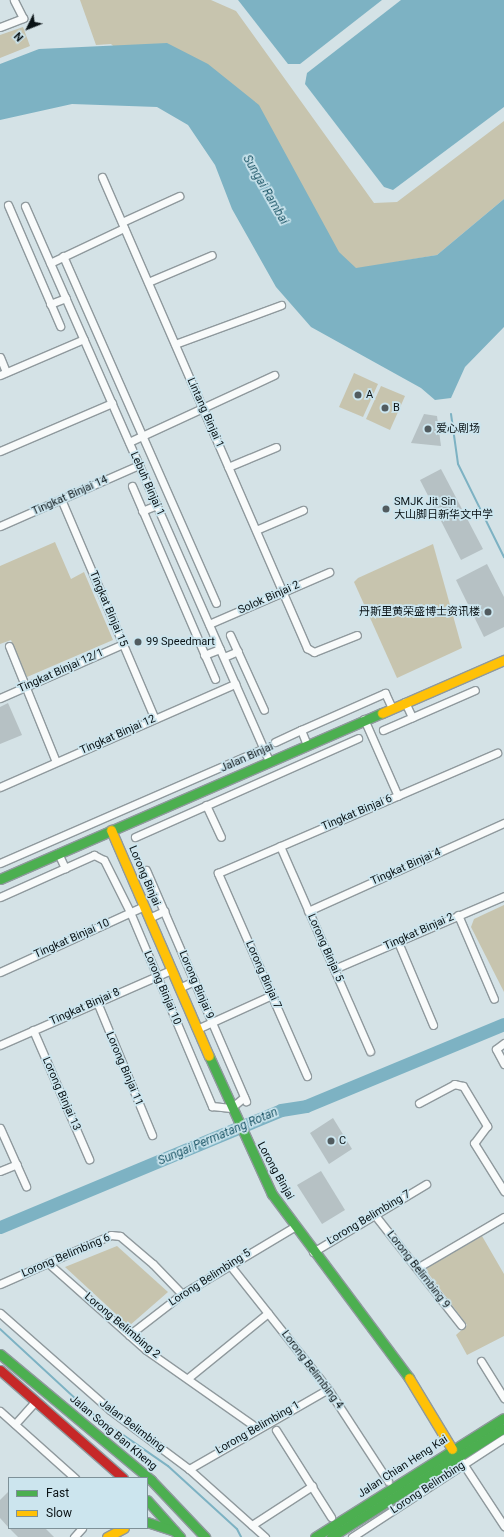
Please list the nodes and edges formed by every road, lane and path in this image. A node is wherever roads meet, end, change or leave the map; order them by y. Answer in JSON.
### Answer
{"nodes":[{"id":1,"x":14,"y":0,"type":"edge"},
{"id":2,"x":0,"y":26,"type":"edge"},
{"id":3,"x":102,"y":177,"type":"dead end"},
{"id":4,"x":179,"y":196,"type":"dead end"},
{"id":5,"x":8,"y":205,"type":"dead end"},
{"id":6,"x":25,"y":206,"type":"dead end"},
{"id":7,"x":123,"y":225,"type":"junction"},
{"id":8,"x":212,"y":255,"type":"dead end"},
{"id":9,"x":63,"y":256,"type":"junction"},
{"id":10,"x":50,"y":263,"type":"junction"},
{"id":11,"x":148,"y":282,"type":"junction"},
{"id":12,"x":66,"y":298,"type":"junction"},
{"id":13,"x":50,"y":304,"type":"junction"},
{"id":14,"x":281,"y":305,"type":"dead end"},
{"id":15,"x":60,"y":326,"type":"dead end"},
{"id":16,"x":84,"y":339,"type":"junction"},
{"id":17,"x":175,"y":344,"type":"junction"},
{"id":18,"x":0,"y":357,"type":"edge"},
{"id":19,"x":3,"y":374,"type":"edge"},
{"id":20,"x":274,"y":375,"type":"dead end"},
{"id":21,"x":112,"y":403,"type":"junction"},
{"id":22,"x":203,"y":408,"type":"junction"},
{"id":23,"x":142,"y":436,"type":"junction"},
{"id":24,"x":129,"y":442,"type":"junction"},
{"id":25,"x":276,"y":447,"type":"dead end"},
{"id":26,"x":0,"y":451,"type":"edge"},
{"id":27,"x":139,"y":465,"type":"junction"},
{"id":28,"x":228,"y":467,"type":"junction"},
{"id":29,"x":132,"y":486,"type":"dead end"},
{"id":30,"x":61,"y":499,"type":"junction"},
{"id":31,"x":157,"y":505,"type":"junction"},
{"id":32,"x":303,"y":510,"type":"dead end"},
{"id":33,"x":142,"y":511,"type":"junction"},
{"id":34,"x":0,"y":526,"type":"edge"},
{"id":35,"x":256,"y":530,"type":"junction"},
{"id":36,"x":330,"y":572,"type":"dead end"},
{"id":37,"x":283,"y":592,"type":"junction"},
{"id":38,"x":216,"y":603,"type":"dead end"},
{"id":39,"x":209,"y":624,"type":"junction"},
{"id":40,"x":230,"y":635,"type":"dead end"},
{"id":41,"x":357,"y":635,"type":"dead end"},
{"id":42,"x":123,"y":644,"type":"junction"},
{"id":43,"x":9,"y":646,"type":"dead end"},
{"id":44,"x":220,"y":649,"type":"junction"},
{"id":45,"x":238,"y":651,"type":"junction"},
{"id":46,"x":204,"y":655,"type":"junction"},
{"id":47,"x":224,"y":657,"type":"junction"},
{"id":48,"x":504,"y":660,"type":"edge"},
{"id":49,"x":215,"y":679,"type":"dead end"},
{"id":50,"x":235,"y":684,"type":"junction"},
{"id":51,"x":26,"y":687,"type":"junction"},
{"id":52,"x":475,"y":690,"type":"dead end"},
{"id":53,"x":0,"y":698,"type":"edge"},
{"id":54,"x":405,"y":702,"type":"junction"},
{"id":55,"x":392,"y":708,"type":"junction"},
{"id":56,"x":264,"y":710,"type":"dead end"},
{"id":57,"x":412,"y":717,"type":"junction"},
{"id":58,"x":155,"y":719,"type":"junction"},
{"id":59,"x":364,"y":720,"type":"junction"},
{"id":60,"x":301,"y":730,"type":"junction"},
{"id":61,"x":383,"y":730,"type":"dead end"},
{"id":62,"x":358,"y":738,"type":"dead end"},
{"id":63,"x":321,"y":739,"type":"junction"},
{"id":64,"x":275,"y":742,"type":"dead end"},
{"id":65,"x":307,"y":745,"type":"junction"},
{"id":66,"x":264,"y":748,"type":"junction"},
{"id":67,"x":327,"y":752,"type":"junction"},
{"id":68,"x":497,"y":753,"type":"dead end"},
{"id":69,"x":269,"y":761,"type":"junction"},
{"id":70,"x":56,"y":762,"type":"junction"},
{"id":71,"x":208,"y":772,"type":"junction"},
{"id":72,"x":214,"y":785,"type":"junction"},
{"id":73,"x":0,"y":787,"type":"edge"},
{"id":74,"x":398,"y":796,"type":"junction"},
{"id":75,"x":206,"y":805,"type":"junction"},
{"id":76,"x":159,"y":809,"type":"junction"},
{"id":77,"x":165,"y":823,"type":"junction"},
{"id":78,"x":504,"y":823,"type":"edge"},
{"id":79,"x":111,"y":830,"type":"junction"},
{"id":80,"x":135,"y":837,"type":"dead end"},
{"id":81,"x":221,"y":837,"type":"dead end"},
{"id":82,"x":280,"y":846,"type":"junction"},
{"id":83,"x":58,"y":854,"type":"junction"},
{"id":84,"x":0,"y":864,"type":"edge"},
{"id":85,"x":65,"y":868,"type":"junction"},
{"id":86,"x":146,"y":870,"type":"dead end"},
{"id":87,"x":218,"y":873,"type":"joint"},
{"id":88,"x":0,"y":879,"type":"edge"},
{"id":89,"x":504,"y":896,"type":"edge"},
{"id":90,"x":0,"y":897,"type":"edge"},
{"id":91,"x":144,"y":906,"type":"junction"},
{"id":92,"x":164,"y":911,"type":"junction"},
{"id":93,"x":308,"y":911,"type":"junction"},
{"id":94,"x":130,"y":912,"type":"junction"},
{"id":95,"x":458,"y":915,"type":"junction"},
{"id":96,"x":149,"y":918,"type":"junction"},
{"id":97,"x":398,"y":942,"type":"junction"},
{"id":98,"x":334,"y":969,"type":"junction"},
{"id":99,"x":171,"y":970,"type":"junction"},
{"id":100,"x":0,"y":972,"type":"edge"},
{"id":101,"x":157,"y":976,"type":"junction"},
{"id":102,"x":194,"y":981,"type":"junction"},
{"id":103,"x":179,"y":988,"type":"junction"},
{"id":104,"x":272,"y":995,"type":"junction"},
{"id":105,"x":494,"y":1000,"type":"dead end"},
{"id":106,"x":96,"y":1002,"type":"junction"},
{"id":107,"x":212,"y":1022,"type":"junction"},
{"id":108,"x":433,"y":1024,"type":"dead end"},
{"id":109,"x":197,"y":1029,"type":"junction"},
{"id":110,"x":33,"y":1030,"type":"junction"},
{"id":111,"x":504,"y":1043,"type":"edge"},
{"id":112,"x":0,"y":1045,"type":"edge"},
{"id":113,"x":370,"y":1051,"type":"dead end"},
{"id":114,"x":504,"y":1064,"type":"edge"},
{"id":115,"x":307,"y":1076,"type":"dead end"},
{"id":116,"x":419,"y":1103,"type":"dead end"},
{"id":117,"x":232,"y":1111,"type":"junction"},
{"id":118,"x":0,"y":1128,"type":"edge"},
{"id":119,"x":152,"y":1135,"type":"dead end"},
{"id":120,"x":89,"y":1159,"type":"dead end"},
{"id":121,"x":16,"y":1164,"type":"junction"},
{"id":122,"x":0,"y":1171,"type":"edge"},
{"id":123,"x":426,"y":1184,"type":"dead end"},
{"id":124,"x":26,"y":1186,"type":"dead end"},
{"id":125,"x":504,"y":1192,"type":"edge"},
{"id":126,"x":374,"y":1214,"type":"junction"},
{"id":127,"x":504,"y":1217,"type":"edge"},
{"id":128,"x":294,"y":1226,"type":"junction"},
{"id":129,"x":313,"y":1252,"type":"junction"},
{"id":130,"x":48,"y":1262,"type":"junction"},
{"id":131,"x":229,"y":1264,"type":"junction"},
{"id":132,"x":417,"y":1268,"type":"junction"},
{"id":133,"x":0,"y":1284,"type":"edge"},
{"id":134,"x":182,"y":1294,"type":"junction"},
{"id":135,"x":0,"y":1313,"type":"edge"},
{"id":136,"x":268,"y":1313,"type":"junction"},
{"id":137,"x":461,"y":1325,"type":"dead end"},
{"id":138,"x":129,"y":1335,"type":"junction"},
{"id":139,"x":0,"y":1354,"type":"edge"},
{"id":140,"x":481,"y":1361,"type":"dead end"},
{"id":141,"x":0,"y":1370,"type":"edge"},
{"id":142,"x":188,"y":1378,"type":"junction"},
{"id":143,"x":328,"y":1390,"type":"junction"},
{"id":144,"x":504,"y":1398,"type":"edge"},
{"id":145,"x":36,"y":1401,"type":"junction"},
{"id":146,"x":0,"y":1410,"type":"edge"},
{"id":147,"x":504,"y":1418,"type":"edge"},
{"id":148,"x":16,"y":1424,"type":"junction"},
{"id":149,"x":257,"y":1428,"type":"junction"},
{"id":150,"x":504,"y":1428,"type":"edge"},
{"id":151,"x":276,"y":1430,"type":"dead end"},
{"id":152,"x":504,"y":1438,"type":"edge"},
{"id":153,"x":452,"y":1449,"type":"junction"},
{"id":154,"x":461,"y":1461,"type":"junction"},
{"id":155,"x":189,"y":1469,"type":"junction"},
{"id":156,"x":74,"y":1477,"type":"edge"},
{"id":157,"x":121,"y":1477,"type":"edge"},
{"id":158,"x":147,"y":1477,"type":"edge"},
{"id":159,"x":148,"y":1477,"type":"edge"},
{"id":160,"x":388,"y":1481,"type":"dead end"},
{"id":161,"x":312,"y":1486,"type":"junction"},
{"id":162,"x":148,"y":1501,"type":"edge"},
{"id":163,"x":331,"y":1517,"type":"dead end"},
{"id":164,"x":148,"y":1522,"type":"edge"},
{"id":165,"x":252,"y":1525,"type":"junction"},
{"id":166,"x":504,"y":1526,"type":"edge"},
{"id":167,"x":81,"y":1529,"type":"edge"},
{"id":168,"x":118,"y":1529,"type":"edge"},
{"id":169,"x":178,"y":1534,"type":"edge"},
{"id":170,"x":357,"y":1536,"type":"edge"},
{"id":171,"x":74,"y":1537,"type":"edge"},
{"id":172,"x":107,"y":1537,"type":"edge"},
{"id":173,"x":205,"y":1537,"type":"edge"},
{"id":174,"x":265,"y":1537,"type":"edge"},
{"id":175,"x":315,"y":1537,"type":"edge"},
{"id":176,"x":331,"y":1537,"type":"edge"}],
"edges":[{"from":1,"to":2,"type":"street"},
{"from":3,"to":7,"type":"street","name":"Lintang Binjai 1"},
{"from":4,"to":7,"type":"street"},
{"from":5,"to":13,"type":"street"},
{"from":6,"to":10,"type":"street","name":"Lebuh Binjai 1"},
{"from":7,"to":9,"type":"street"},
{"from":7,"to":11,"type":"street","name":"Lintang Binjai 1"},
{"from":8,"to":11,"type":"street"},
{"from":9,"to":10,"type":"street"},
{"from":9,"to":23,"type":"street","name":"Lebuh Binjai 1"},
{"from":10,"to":12,"type":"street","name":"Lebuh Binjai 1"},
{"from":11,"to":17,"type":"street","name":"Lintang Binjai 1"},
{"from":12,"to":13,"type":"street"},
{"from":12,"to":16,"type":"street","name":"Lebuh Binjai 1"},
{"from":13,"to":15,"type":"street"},
{"from":14,"to":17,"type":"street"},
{"from":16,"to":19,"type":"street"},
{"from":16,"to":21,"type":"street","name":"Lebuh Binjai 1"},
{"from":17,"to":22,"type":"street","name":"Lintang Binjai 1"},
{"from":18,"to":19,"type":"street"},
{"from":20,"to":22,"type":"street"},
{"from":21,"to":24,"type":"street","name":"Lebuh Binjai 1"},
{"from":21,"to":26,"type":"street"},
{"from":22,"to":23,"type":"street"},
{"from":22,"to":28,"type":"street","name":"Lintang Binjai 1"},
{"from":23,"to":24,"type":"street"},
{"from":23,"to":38,"type":"street","name":"Lebuh Binjai 1"},
{"from":24,"to":27,"type":"street","name":"Lebuh Binjai 1"},
{"from":25,"to":28,"type":"street"},
{"from":27,"to":30,"type":"street","name":"Tingkat Binjai 14"},
{"from":27,"to":31,"type":"street","name":"Lebuh Binjai 1"},
{"from":28,"to":35,"type":"street","name":"Lintang Binjai 1"},
{"from":29,"to":33,"type":"street"},
{"from":30,"to":34,"type":"street","name":"Tingkat Binjai 14"},
{"from":30,"to":42,"type":"street","name":"Tingkat Binjai 15"},
{"from":31,"to":33,"type":"street"},
{"from":31,"to":39,"type":"street","name":"Lebuh Binjai 1"},
{"from":32,"to":35,"type":"street"},
{"from":33,"to":46,"type":"street"},
{"from":35,"to":37,"type":"street","name":"Lintang Binjai 1"},
{"from":36,"to":37,"type":"street","name":"Solok Binjai 2"},
{"from":37,"to":39,"type":"street","name":"Solok Binjai 2"},
{"from":37,"to":41,"type":"street","name":"Lintang Binjai 1"},
{"from":39,"to":44,"type":"street","name":"Lebuh Binjai 1"},
{"from":40,"to":45,"type":"street"},
{"from":42,"to":51,"type":"street","name":"Tingkat Binjai 12/1"},
{"from":42,"to":58,"type":"street","name":"Tingkat Binjai 15"},
{"from":43,"to":51,"type":"street"},
{"from":44,"to":46,"type":"street"},
{"from":44,"to":47,"type":"street","name":"Lebuh Binjai 1"},
{"from":45,"to":47,"type":"street"},
{"from":45,"to":56,"type":"street"},
{"from":46,"to":49,"type":"street"},
{"from":47,"to":50,"type":"street","name":"Lebuh Binjai 1"},
{"from":48,"to":54,"type":"street","name":"Jalan Binjai"},
{"from":50,"to":58,"type":"street","name":"Tingkat Binjai 12"},
{"from":50,"to":66,"type":"street","name":"Lebuh Binjai 1"},
{"from":51,"to":53,"type":"street","name":"Tingkat Binjai 12/1"},
{"from":51,"to":70,"type":"street"},
{"from":52,"to":57,"type":"street"},
{"from":54,"to":55,"type":"street","name":"Jalan Binjai"},
{"from":54,"to":57,"type":"street"},
{"from":55,"to":59,"type":"street","name":"Jalan Binjai"},
{"from":55,"to":60,"type":"street"},
{"from":57,"to":61,"type":"street"},
{"from":58,"to":70,"type":"street","name":"Tingkat Binjai 12"},
{"from":59,"to":63,"type":"street","name":"Jalan Binjai"},
{"from":59,"to":74,"type":"street"},
{"from":60,"to":64,"type":"street"},
{"from":60,"to":65,"type":"street"},
{"from":62,"to":67,"type":"street"},
{"from":63,"to":65,"type":"street","name":"Jalan Binjai"},
{"from":63,"to":67,"type":"street"},
{"from":65,"to":69,"type":"street","name":"Jalan Binjai"},
{"from":66,"to":69,"type":"street","name":"Lebuh Binjai 1"},
{"from":66,"to":71,"type":"street"},
{"from":67,"to":75,"type":"street"},
{"from":68,"to":74,"type":"street","name":"Tingkat Binjai 6"},
{"from":69,"to":72,"type":"street","name":"Jalan Binjai"},
{"from":70,"to":73,"type":"street","name":"Tingkat Binjai 12"},
{"from":71,"to":72,"type":"street"},
{"from":71,"to":84,"type":"street"},
{"from":72,"to":76,"type":"street","name":"Jalan Binjai"},
{"from":74,"to":82,"type":"street","name":"Tingkat Binjai 6"},
{"from":75,"to":77,"type":"street"},
{"from":75,"to":81,"type":"street"},
{"from":76,"to":77,"type":"street"},
{"from":76,"to":79,"type":"street","name":"Jalan Binjai"},
{"from":77,"to":80,"type":"street"},
{"from":78,"to":93,"type":"street","name":"Tingkat Binjai 4"},
{"from":79,"to":83,"type":"street","name":"Jalan Binjai"},
{"from":79,"to":91,"type":"street","name":"Lorong Binjai"},
{"from":82,"to":87,"type":"street","name":"Tingkat Binjai 6"},
{"from":82,"to":93,"type":"street","name":"Lorong Binjai 5"},
{"from":83,"to":85,"type":"street"},
{"from":83,"to":88,"type":"street","name":"Jalan Binjai"},
{"from":85,"to":90,"type":"street"},
{"from":85,"to":94,"type":"street","name":"Lorong Binjai 10"},
{"from":86,"to":92,"type":"street","name":"Lorong Binjai 9"},
{"from":87,"to":104,"type":"street","name":"Lorong Binjai 7"},
{"from":89,"to":95,"type":"street","name":"Tingkat Binjai 2"},
{"from":91,"to":94,"type":"street","name":"Tingkat Binjai 10"},
{"from":91,"to":96,"type":"street","name":"Lorong Binjai"},
{"from":92,"to":96,"type":"street"},
{"from":92,"to":102,"type":"street","name":"Lorong Binjai 9"},
{"from":93,"to":98,"type":"street","name":"Lorong Binjai 5"},
{"from":94,"to":100,"type":"street","name":"Tingkat Binjai 10"},
{"from":94,"to":101,"type":"street","name":"Lorong Binjai 10"},
{"from":95,"to":97,"type":"street","name":"Tingkat Binjai 2"},
{"from":95,"to":105,"type":"street"},
{"from":96,"to":99,"type":"street","name":"Lorong Binjai"},
{"from":97,"to":98,"type":"street","name":"Tingkat Binjai 2"},
{"from":97,"to":108,"type":"street"},
{"from":98,"to":113,"type":"street","name":"Lorong Binjai 5"},
{"from":99,"to":101,"type":"street","name":"Tingkat Binjai 8"},
{"from":99,"to":103,"type":"street","name":"Lorong Binjai"},
{"from":101,"to":106,"type":"street","name":"Tingkat Binjai 8"},
{"from":101,"to":117,"type":"street","name":"Lorong Binjai 10"},
{"from":102,"to":103,"type":"street"},
{"from":102,"to":107,"type":"street","name":"Lorong Binjai 9"},
{"from":103,"to":109,"type":"street","name":"Lorong Binjai"},
{"from":104,"to":107,"type":"street"},
{"from":104,"to":115,"type":"street","name":"Lorong Binjai 7"},
{"from":106,"to":110,"type":"street","name":"Tingkat Binjai 8"},
{"from":106,"to":119,"type":"street","name":"Lorong Binjai 11"},
{"from":107,"to":109,"type":"street"},
{"from":107,"to":117,"type":"street","name":"Lorong Binjai 9"},
{"from":109,"to":117,"type":"street","name":"Lorong Binjai"},
{"from":110,"to":112,"type":"street","name":"Tingkat Binjai 8"},
{"from":110,"to":120,"type":"street","name":"Lorong Binjai 13"},
{"from":111,"to":114,"type":"street"},
{"from":116,"to":125,"type":"street"},
{"from":117,"to":128,"type":"street","name":"Lorong Binjai"},
{"from":118,"to":121,"type":"street"},
{"from":121,"to":122,"type":"street"},
{"from":121,"to":124,"type":"street"},
{"from":123,"to":126,"type":"street","name":"Lorong Belimbing 7"},
{"from":126,"to":129,"type":"street","name":"Lorong Belimbing 7"},
{"from":126,"to":132,"type":"street","name":"Lorong Belimbing 9"},
{"from":127,"to":132,"type":"street"},
{"from":128,"to":129,"type":"street","name":"Lorong Binjai"},
{"from":128,"to":131,"type":"street","name":"Lorong Belimbing 5"},
{"from":129,"to":153,"type":"street","name":"Lorong Binjai"},
{"from":130,"to":133,"type":"street","name":"Lorong Belimbing 6"},
{"from":130,"to":134,"type":"street","name":"Lorong Belimbing 6"},
{"from":130,"to":138,"type":"street","name":"Lorong Belimbing 2"},
{"from":131,"to":134,"type":"street","name":"Lorong Belimbing 5"},
{"from":131,"to":136,"type":"street","name":"Lorong Belimbing 4"},
{"from":132,"to":137,"type":"street","name":"Lorong Belimbing 9"},
{"from":134,"to":138,"type":"street","name":"Lorong Belimbing 5"},
{"from":135,"to":155,"type":"street","name":"Jalan Belimbing"},
{"from":136,"to":142,"type":"street"},
{"from":136,"to":143,"type":"street","name":"Lorong Belimbing 4"},
{"from":138,"to":142,"type":"street","name":"Lorong Belimbing 2"},
{"from":139,"to":158,"type":"street","name":"Jalan Song Ban Kheng"},
{"from":140,"to":144,"type":"street"},
{"from":141,"to":145,"type":"street"},
{"from":142,"to":149,"type":"street","name":"Lorong Belimbing 2"},
{"from":143,"to":149,"type":"street","name":"Lorong Belimbing 1"},
{"from":143,"to":160,"type":"street","name":"Lorong Belimbing 4"},
{"from":145,"to":148,"type":"street"},
{"from":145,"to":157,"type":"street"},
{"from":146,"to":148,"type":"street"},
{"from":147,"to":153,"type":"street","name":"Jalan Chian Heng Kai"},
{"from":148,"to":156,"type":"street"},
{"from":149,"to":155,"type":"street","name":"Lorong Belimbing 1"},
{"from":150,"to":154,"type":"street","name":"Jalan Chian Heng Kai"},
{"from":151,"to":161,"type":"street"},
{"from":152,"to":154,"type":"street","name":"Lorong Belimbing"},
{"from":153,"to":175,"type":"street","name":"Jalan Chian Heng Kai"},
{"from":154,"to":166,"type":"street"},
{"from":154,"to":170,"type":"street","name":"Lorong Belimbing"},
{"from":154,"to":176,"type":"street","name":"Jalan Chian Heng Kai"},
{"from":155,"to":165,"type":"street","name":"Jalan Belimbing"},
{"from":159,"to":173,"type":"street","name":"Jalan Song Ban Kheng"},
{"from":161,"to":163,"type":"street"},
{"from":161,"to":165,"type":"street"},
{"from":162,"to":169,"type":"street"},
{"from":164,"to":169,"type":"street"},
{"from":165,"to":174,"type":"street","name":"Jalan Belimbing"},
{"from":167,"to":171,"type":"street"},
{"from":168,"to":172,"type":"street"}]}
